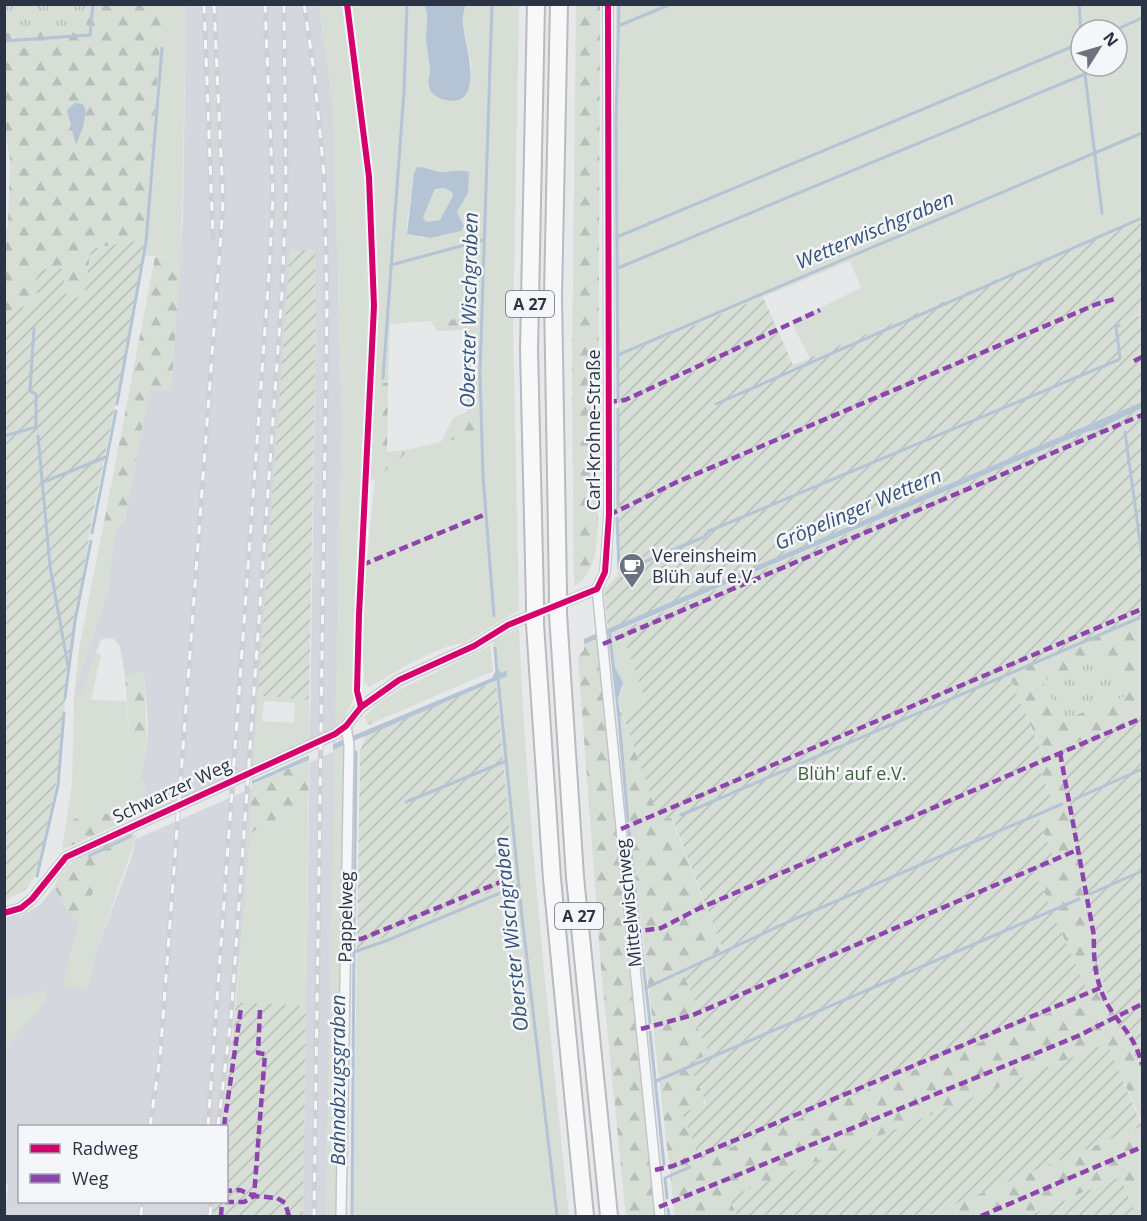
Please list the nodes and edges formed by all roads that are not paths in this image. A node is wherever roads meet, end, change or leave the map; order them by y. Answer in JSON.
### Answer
{"nodes":[{"id":1,"x":536,"y":4,"type":"edge"},
{"id":2,"x":560,"y":4,"type":"edge"},
{"id":3,"x":608,"y":4,"type":"edge"},
{"id":4,"x":597,"y":589,"type":"junction"},
{"id":5,"x":348,"y":735,"type":"junction"},
{"id":6,"x":4,"y":913,"type":"edge"},
{"id":7,"x":341,"y":1216,"type":"edge"},
{"id":8,"x":585,"y":1216,"type":"edge"},
{"id":9,"x":609,"y":1216,"type":"edge"},
{"id":10,"x":660,"y":1216,"type":"edge"}],
"edges":[{"from":1,"to":8,"type":"highway","number":"A 27","bridge":true},
{"from":2,"to":9,"type":"highway","number":"A 27","bridge":true},
{"from":3,"to":4,"type":"street","name":"Carl-Krohne-Straße"},
{"from":4,"to":5,"type":"street","name":"Schwarzer Weg"},
{"from":4,"to":10,"type":"street","name":"Mittelwischweg"},
{"from":5,"to":6,"type":"street","name":"Schwarzer Weg"},
{"from":5,"to":7,"type":"street","name":"Pappelweg"}]}
